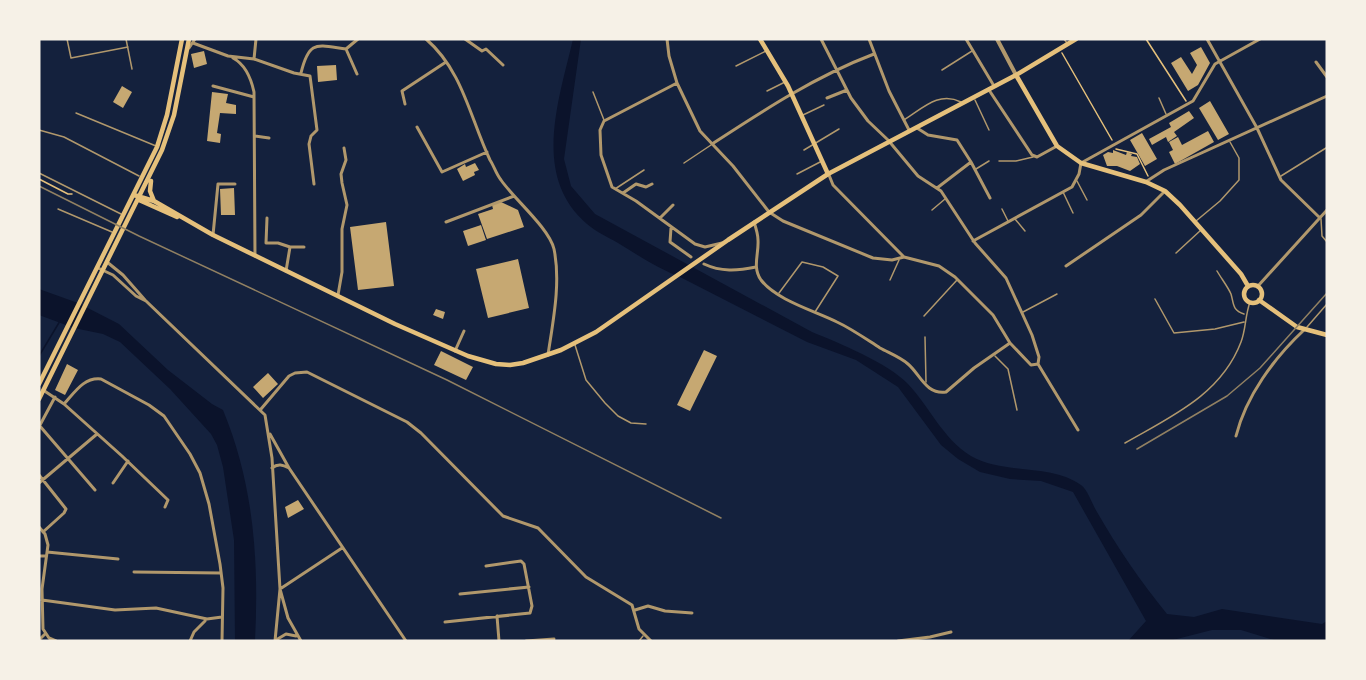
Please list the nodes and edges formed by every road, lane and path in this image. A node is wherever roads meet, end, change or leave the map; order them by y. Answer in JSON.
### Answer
{"nodes":[{"id":1,"x":67,"y":39,"type":"edge"},
{"id":2,"x":126,"y":39,"type":"edge"},
{"id":3,"x":182,"y":39,"type":"edge"},
{"id":4,"x":256,"y":39,"type":"edge"},
{"id":5,"x":358,"y":39,"type":"edge"},
{"id":6,"x":426,"y":39,"type":"edge"},
{"id":7,"x":465,"y":39,"type":"edge"},
{"id":8,"x":667,"y":39,"type":"edge"},
{"id":9,"x":760,"y":39,"type":"edge"},
{"id":10,"x":821,"y":39,"type":"edge"},
{"id":11,"x":966,"y":39,"type":"edge"},
{"id":12,"x":997,"y":39,"type":"edge"},
{"id":13,"x":1076,"y":39,"type":"edge"},
{"id":14,"x":1146,"y":39,"type":"edge"},
{"id":15,"x":1207,"y":39,"type":"edge"},
{"id":16,"x":1260,"y":39,"type":"edge"},
{"id":17,"x":192,"y":40,"type":"edge"},
{"id":18,"x":871,"y":40,"type":"edge"},
{"id":19,"x":1066,"y":42,"type":"edge"},
{"id":20,"x":128,"y":47,"type":"junction"},
{"id":21,"x":346,"y":49,"type":"junction"},
{"id":22,"x":1060,"y":49,"type":"junction"},
{"id":23,"x":767,"y":50,"type":"junction"},
{"id":24,"x":973,"y":50,"type":"junction"},
{"id":25,"x":874,"y":54,"type":"junction"},
{"id":26,"x":228,"y":56,"type":"junction"},
{"id":27,"x":254,"y":59,"type":"junction"},
{"id":28,"x":1219,"y":60,"type":"junction"},
{"id":29,"x":446,"y":62,"type":"junction"},
{"id":30,"x":1316,"y":62,"type":"dead end"},
{"id":31,"x":503,"y":66,"type":"dead end"},
{"id":32,"x":736,"y":66,"type":"dead end"},
{"id":33,"x":132,"y":69,"type":"dead end"},
{"id":34,"x":837,"y":69,"type":"junction"},
{"id":35,"x":942,"y":70,"type":"dead end"},
{"id":36,"x":301,"y":74,"type":"junction"},
{"id":37,"x":357,"y":74,"type":"dead end"},
{"id":38,"x":1016,"y":75,"type":"junction"},
{"id":39,"x":1327,"y":77,"type":"edge"},
{"id":40,"x":786,"y":82,"type":"junction"},
{"id":41,"x":677,"y":83,"type":"junction"},
{"id":42,"x":213,"y":86,"type":"dead end"},
{"id":43,"x":994,"y":86,"type":"junction"},
{"id":44,"x":988,"y":89,"type":"junction"},
{"id":45,"x":847,"y":90,"type":"junction"},
{"id":46,"x":767,"y":91,"type":"dead end"},
{"id":47,"x":593,"y":92,"type":"dead end"},
{"id":48,"x":792,"y":93,"type":"junction"},
{"id":49,"x":1327,"y":96,"type":"edge"},
{"id":50,"x":254,"y":97,"type":"junction"},
{"id":51,"x":973,"y":97,"type":"junction"},
{"id":52,"x":827,"y":98,"type":"dead end"},
{"id":53,"x":1159,"y":98,"type":"dead end"},
{"id":54,"x":962,"y":103,"type":"junction"},
{"id":55,"x":405,"y":104,"type":"dead end"},
{"id":56,"x":1187,"y":104,"type":"junction"},
{"id":57,"x":824,"y":105,"type":"dead end"},
{"id":58,"x":76,"y":113,"type":"dead end"},
{"id":59,"x":802,"y":115,"type":"junction"},
{"id":60,"x":1167,"y":115,"type":"junction"},
{"id":61,"x":903,"y":120,"type":"junction"},
{"id":62,"x":604,"y":121,"type":"junction"},
{"id":63,"x":417,"y":127,"type":"dead end"},
{"id":64,"x":915,"y":127,"type":"junction"},
{"id":65,"x":839,"y":129,"type":"dead end"},
{"id":66,"x":1257,"y":129,"type":"junction"},
{"id":67,"x":39,"y":130,"type":"edge"},
{"id":68,"x":909,"y":130,"type":"junction"},
{"id":69,"x":989,"y":130,"type":"dead end"},
{"id":70,"x":255,"y":136,"type":"junction"},
{"id":71,"x":269,"y":138,"type":"dead end"},
{"id":72,"x":888,"y":140,"type":"junction"},
{"id":73,"x":1230,"y":141,"type":"junction"},
{"id":74,"x":814,"y":143,"type":"junction"},
{"id":75,"x":712,"y":144,"type":"junction"},
{"id":76,"x":1114,"y":144,"type":"junction"},
{"id":77,"x":1057,"y":146,"type":"junction"},
{"id":78,"x":157,"y":147,"type":"junction"},
{"id":79,"x":344,"y":148,"type":"dead end"},
{"id":80,"x":1326,"y":148,"type":"edge"},
{"id":81,"x":804,"y":150,"type":"dead end"},
{"id":82,"x":487,"y":152,"type":"junction"},
{"id":83,"x":1034,"y":156,"type":"junction"},
{"id":84,"x":822,"y":161,"type":"junction"},
{"id":85,"x":989,"y":161,"type":"dead end"},
{"id":86,"x":999,"y":161,"type":"dead end"},
{"id":87,"x":971,"y":162,"type":"junction"},
{"id":88,"x":684,"y":163,"type":"dead end"},
{"id":89,"x":1081,"y":163,"type":"junction"},
{"id":90,"x":644,"y":170,"type":"dead end"},
{"id":91,"x":975,"y":170,"type":"junction"},
{"id":92,"x":39,"y":173,"type":"edge"},
{"id":93,"x":797,"y":174,"type":"dead end"},
{"id":94,"x":828,"y":174,"type":"junction"},
{"id":95,"x":151,"y":175,"type":"junction"},
{"id":96,"x":1280,"y":177,"type":"junction"},
{"id":97,"x":143,"y":178,"type":"junction"},
{"id":98,"x":39,"y":179,"type":"edge"},
{"id":99,"x":1076,"y":180,"type":"junction"},
{"id":100,"x":1148,"y":180,"type":"junction"},
{"id":101,"x":235,"y":184,"type":"dead end"},
{"id":102,"x":314,"y":184,"type":"dead end"},
{"id":103,"x":652,"y":184,"type":"dead end"},
{"id":104,"x":937,"y":188,"type":"junction"},
{"id":105,"x":614,"y":189,"type":"junction"},
{"id":106,"x":1063,"y":191,"type":"junction"},
{"id":107,"x":1165,"y":191,"type":"junction"},
{"id":108,"x":76,"y":192,"type":"junction"},
{"id":109,"x":623,"y":193,"type":"junction"},
{"id":110,"x":134,"y":195,"type":"junction"},
{"id":111,"x":514,"y":196,"type":"junction"},
{"id":112,"x":140,"y":198,"type":"junction"},
{"id":113,"x":990,"y":198,"type":"dead end"},
{"id":114,"x":945,"y":199,"type":"junction"},
{"id":115,"x":1088,"y":200,"type":"dead end"},
{"id":116,"x":154,"y":201,"type":"junction"},
{"id":117,"x":673,"y":205,"type":"dead end"},
{"id":118,"x":150,"y":206,"type":"junction"},
{"id":119,"x":58,"y":209,"type":"dead end"},
{"id":120,"x":135,"y":209,"type":"junction"},
{"id":121,"x":1002,"y":209,"type":"dead end"},
{"id":122,"x":932,"y":210,"type":"dead end"},
{"id":123,"x":1327,"y":210,"type":"edge"},
{"id":124,"x":769,"y":212,"type":"junction"},
{"id":125,"x":1073,"y":213,"type":"dead end"},
{"id":126,"x":124,"y":216,"type":"junction"},
{"id":127,"x":267,"y":218,"type":"dead end"},
{"id":128,"x":660,"y":218,"type":"junction"},
{"id":129,"x":1014,"y":218,"type":"junction"},
{"id":130,"x":1320,"y":218,"type":"junction"},
{"id":131,"x":183,"y":219,"type":"junction"},
{"id":132,"x":1195,"y":221,"type":"junction"},
{"id":133,"x":446,"y":222,"type":"dead end"},
{"id":134,"x":754,"y":222,"type":"junction"},
{"id":135,"x":1008,"y":222,"type":"junction"},
{"id":136,"x":122,"y":227,"type":"junction"},
{"id":137,"x":671,"y":227,"type":"junction"},
{"id":138,"x":1202,"y":229,"type":"junction"},
{"id":139,"x":1025,"y":231,"type":"dead end"},
{"id":140,"x":115,"y":233,"type":"junction"},
{"id":141,"x":213,"y":235,"type":"junction"},
{"id":142,"x":728,"y":240,"type":"junction"},
{"id":143,"x":973,"y":241,"type":"junction"},
{"id":144,"x":1327,"y":242,"type":"edge"},
{"id":145,"x":304,"y":247,"type":"dead end"},
{"id":146,"x":290,"y":248,"type":"junction"},
{"id":147,"x":1176,"y":253,"type":"dead end"},
{"id":148,"x":255,"y":256,"type":"junction"},
{"id":149,"x":692,"y":257,"type":"dead end"},
{"id":150,"x":904,"y":257,"type":"junction"},
{"id":151,"x":899,"y":259,"type":"junction"},
{"id":152,"x":105,"y":261,"type":"junction"},
{"id":153,"x":704,"y":264,"type":"dead end"},
{"id":154,"x":1066,"y":266,"type":"dead end"},
{"id":155,"x":756,"y":267,"type":"junction"},
{"id":156,"x":101,"y":269,"type":"junction"},
{"id":157,"x":286,"y":271,"type":"junction"},
{"id":158,"x":1217,"y":272,"type":"dead end"},
{"id":159,"x":957,"y":279,"type":"junction"},
{"id":160,"x":890,"y":280,"type":"dead end"},
{"id":161,"x":1248,"y":286,"type":"junction"},
{"id":162,"x":1258,"y":286,"type":"junction"},
{"id":163,"x":779,"y":294,"type":"junction"},
{"id":164,"x":1057,"y":294,"type":"dead end"},
{"id":165,"x":338,"y":295,"type":"junction"},
{"id":166,"x":1155,"y":299,"type":"dead end"},
{"id":167,"x":1259,"y":300,"type":"junction"},
{"id":168,"x":146,"y":301,"type":"junction"},
{"id":169,"x":1250,"y":302,"type":"junction"},
{"id":170,"x":1327,"y":304,"type":"edge"},
{"id":171,"x":815,"y":312,"type":"junction"},
{"id":172,"x":1022,"y":312,"type":"junction"},
{"id":173,"x":1246,"y":314,"type":"junction"},
{"id":174,"x":924,"y":316,"type":"dead end"},
{"id":175,"x":1244,"y":321,"type":"junction"},
{"id":176,"x":1304,"y":330,"type":"junction"},
{"id":177,"x":464,"y":331,"type":"dead end"},
{"id":178,"x":1327,"y":335,"type":"edge"},
{"id":179,"x":925,"y":337,"type":"dead end"},
{"id":180,"x":1010,"y":343,"type":"junction"},
{"id":181,"x":575,"y":344,"type":"junction"},
{"id":182,"x":455,"y":351,"type":"junction"},
{"id":183,"x":994,"y":355,"type":"junction"},
{"id":184,"x":548,"y":356,"type":"junction"},
{"id":185,"x":55,"y":362,"type":"junction"},
{"id":186,"x":1038,"y":364,"type":"junction"},
{"id":187,"x":39,"y":384,"type":"edge"},
{"id":188,"x":926,"y":386,"type":"junction"},
{"id":189,"x":44,"y":390,"type":"junction"},
{"id":190,"x":55,"y":398,"type":"junction"},
{"id":191,"x":39,"y":399,"type":"edge"},
{"id":192,"x":64,"y":404,"type":"junction"},
{"id":193,"x":261,"y":409,"type":"junction"},
{"id":194,"x":1017,"y":410,"type":"dead end"},
{"id":195,"x":646,"y":424,"type":"dead end"},
{"id":196,"x":39,"y":426,"type":"edge"},
{"id":197,"x":1078,"y":430,"type":"dead end"},
{"id":198,"x":269,"y":432,"type":"junction"},
{"id":199,"x":97,"y":434,"type":"junction"},
{"id":200,"x":1236,"y":436,"type":"dead end"},
{"id":201,"x":1125,"y":443,"type":"dead end"},
{"id":202,"x":68,"y":460,"type":"junction"},
{"id":203,"x":128,"y":461,"type":"junction"},
{"id":204,"x":272,"y":468,"type":"junction"},
{"id":205,"x":289,"y":468,"type":"junction"},
{"id":206,"x":39,"y":475,"type":"edge"},
{"id":207,"x":43,"y":480,"type":"junction"},
{"id":208,"x":39,"y":483,"type":"edge"},
{"id":209,"x":112,"y":483,"type":"dead end"},
{"id":210,"x":95,"y":490,"type":"dead end"},
{"id":211,"x":165,"y":507,"type":"dead end"},
{"id":212,"x":39,"y":527,"type":"edge"},
{"id":213,"x":43,"y":532,"type":"junction"},
{"id":214,"x":342,"y":548,"type":"junction"},
{"id":215,"x":47,"y":554,"type":"junction"},
{"id":216,"x":39,"y":556,"type":"edge"},
{"id":217,"x":118,"y":559,"type":"dead end"},
{"id":218,"x":486,"y":566,"type":"dead end"},
{"id":219,"x":134,"y":572,"type":"dead end"},
{"id":220,"x":221,"y":573,"type":"junction"},
{"id":221,"x":529,"y":587,"type":"junction"},
{"id":222,"x":41,"y":588,"type":"edge"},
{"id":223,"x":280,"y":589,"type":"junction"},
{"id":224,"x":460,"y":594,"type":"dead end"},
{"id":225,"x":42,"y":600,"type":"junction"},
{"id":226,"x":634,"y":610,"type":"junction"},
{"id":227,"x":692,"y":613,"type":"dead end"},
{"id":228,"x":497,"y":616,"type":"junction"},
{"id":229,"x":222,"y":617,"type":"junction"},
{"id":230,"x":207,"y":620,"type":"junction"},
{"id":231,"x":445,"y":622,"type":"dead end"},
{"id":232,"x":951,"y":632,"type":"dead end"},
{"id":233,"x":45,"y":634,"type":"junction"},
{"id":234,"x":643,"y":635,"type":"junction"},
{"id":235,"x":296,"y":636,"type":"junction"},
{"id":236,"x":554,"y":639,"type":"dead end"},
{"id":237,"x":39,"y":640,"type":"edge"},
{"id":238,"x":275,"y":640,"type":"edge"},
{"id":239,"x":56,"y":641,"type":"edge"},
{"id":240,"x":190,"y":641,"type":"edge"},
{"id":241,"x":222,"y":641,"type":"edge"},
{"id":242,"x":301,"y":641,"type":"edge"},
{"id":243,"x":406,"y":641,"type":"edge"},
{"id":244,"x":499,"y":641,"type":"edge"},
{"id":245,"x":526,"y":641,"type":"edge"},
{"id":246,"x":639,"y":641,"type":"edge"},
{"id":247,"x":651,"y":641,"type":"edge"},
{"id":248,"x":898,"y":641,"type":"edge"}],
"edges":[{"from":1,"to":20,"type":"lane"},
{"from":2,"to":20,"type":"lane"},
{"from":3,"to":78,"type":"main road"},
{"from":4,"to":27,"type":"street"},
{"from":5,"to":21,"type":"street"},
{"from":6,"to":29,"type":"street"},
{"from":7,"to":31,"type":"street"},
{"from":8,"to":41,"type":"street"},
{"from":9,"to":23,"type":"main road"},
{"from":10,"to":34,"type":"street"},
{"from":11,"to":24,"type":"street"},
{"from":12,"to":38,"type":"street"},
{"from":13,"to":19,"type":"main road"},
{"from":14,"to":56,"type":"path"},
{"from":15,"to":28,"type":"street"},
{"from":16,"to":28,"type":"street"},
{"from":17,"to":26,"type":"street"},
{"from":17,"to":95,"type":"main road"},
{"from":18,"to":25,"type":"street"},
{"from":19,"to":22,"type":"main road"},
{"from":20,"to":33,"type":"lane"},
{"from":21,"to":36,"type":"street"},
{"from":21,"to":37,"type":"street"},
{"from":22,"to":38,"type":"main road"},
{"from":22,"to":76,"type":"path"},
{"from":23,"to":32,"type":"lane"},
{"from":23,"to":40,"type":"main road"},
{"from":24,"to":35,"type":"lane"},
{"from":24,"to":43,"type":"street"},
{"from":25,"to":34,"type":"street"},
{"from":25,"to":61,"type":"street"},
{"from":26,"to":27,"type":"street"},
{"from":26,"to":50,"type":"street"},
{"from":27,"to":36,"type":"street"},
{"from":28,"to":56,"type":"street"},
{"from":28,"to":66,"type":"street"},
{"from":29,"to":55,"type":"street"},
{"from":29,"to":82,"type":"street"},
{"from":30,"to":39,"type":"street"},
{"from":34,"to":45,"type":"street"},
{"from":34,"to":48,"type":"street"},
{"from":36,"to":102,"type":"street"},
{"from":38,"to":43,"type":"main road"},
{"from":38,"to":77,"type":"main road"},
{"from":40,"to":46,"type":"lane"},
{"from":40,"to":48,"type":"main road"},
{"from":41,"to":62,"type":"street"},
{"from":41,"to":75,"type":"street"},
{"from":42,"to":50,"type":"street"},
{"from":43,"to":44,"type":"main road"},
{"from":44,"to":51,"type":"main road"},
{"from":44,"to":83,"type":"street"},
{"from":45,"to":52,"type":"street"},
{"from":45,"to":72,"type":"street"},
{"from":47,"to":62,"type":"lane"},
{"from":48,"to":59,"type":"main road"},
{"from":48,"to":75,"type":"street"},
{"from":49,"to":66,"type":"street"},
{"from":50,"to":70,"type":"street"},
{"from":51,"to":54,"type":"main road"},
{"from":51,"to":69,"type":"lane"},
{"from":53,"to":60,"type":"lane"},
{"from":54,"to":61,"type":"lane"},
{"from":54,"to":64,"type":"main road"},
{"from":56,"to":60,"type":"street"},
{"from":57,"to":59,"type":"lane"},
{"from":58,"to":78,"type":"lane"},
{"from":59,"to":74,"type":"main road"},
{"from":60,"to":76,"type":"street"},
{"from":61,"to":68,"type":"street"},
{"from":62,"to":105,"type":"street"},
{"from":63,"to":82,"type":"street"},
{"from":64,"to":68,"type":"main road"},
{"from":64,"to":87,"type":"street"},
{"from":65,"to":74,"type":"lane"},
{"from":66,"to":73,"type":"street"},
{"from":66,"to":96,"type":"street"},
{"from":67,"to":97,"type":"lane"},
{"from":68,"to":72,"type":"main road"},
{"from":70,"to":71,"type":"street"},
{"from":70,"to":148,"type":"street"},
{"from":72,"to":94,"type":"main road"},
{"from":72,"to":104,"type":"street"},
{"from":73,"to":100,"type":"street"},
{"from":73,"to":132,"type":"lane"},
{"from":74,"to":81,"type":"lane"},
{"from":74,"to":84,"type":"main road"},
{"from":75,"to":88,"type":"lane"},
{"from":75,"to":124,"type":"street"},
{"from":76,"to":89,"type":"street"},
{"from":76,"to":100,"type":"path"},
{"from":77,"to":83,"type":"street"},
{"from":77,"to":89,"type":"main road"},
{"from":78,"to":97,"type":"main road"},
{"from":79,"to":165,"type":"street"},
{"from":80,"to":96,"type":"lane"},
{"from":82,"to":111,"type":"street"},
{"from":83,"to":86,"type":"lane"},
{"from":84,"to":93,"type":"lane"},
{"from":84,"to":94,"type":"main road"},
{"from":85,"to":91,"type":"lane"},
{"from":87,"to":91,"type":"street"},
{"from":87,"to":104,"type":"street"},
{"from":89,"to":99,"type":"street"},
{"from":89,"to":100,"type":"main road"},
{"from":90,"to":105,"type":"lane"},
{"from":91,"to":113,"type":"street"},
{"from":92,"to":108,"type":"lane"},
{"from":94,"to":124,"type":"main road"},
{"from":94,"to":150,"type":"street"},
{"from":95,"to":112,"type":"main road"},
{"from":95,"to":116,"type":"main road"},
{"from":96,"to":130,"type":"street"},
{"from":97,"to":110,"type":"main road"},
{"from":98,"to":108,"type":"path"},
{"from":99,"to":106,"type":"street"},
{"from":99,"to":115,"type":"lane"},
{"from":100,"to":107,"type":"main road"},
{"from":101,"to":141,"type":"street"},
{"from":103,"to":109,"type":"street"},
{"from":104,"to":114,"type":"street"},
{"from":105,"to":109,"type":"street"},
{"from":106,"to":125,"type":"lane"},
{"from":106,"to":129,"type":"street"},
{"from":107,"to":132,"type":"main road"},
{"from":107,"to":154,"type":"street"},
{"from":108,"to":126,"type":"lane"},
{"from":109,"to":128,"type":"street"},
{"from":110,"to":112,"type":"main road"},
{"from":110,"to":126,"type":"main road"},
{"from":111,"to":133,"type":"street"},
{"from":111,"to":184,"type":"street"},
{"from":112,"to":116,"type":"main road"},
{"from":112,"to":118,"type":"main road"},
{"from":112,"to":120,"type":"main road"},
{"from":114,"to":122,"type":"lane"},
{"from":114,"to":143,"type":"street"},
{"from":116,"to":131,"type":"main road"},
{"from":117,"to":128,"type":"street"},
{"from":118,"to":120,"type":"main road"},
{"from":118,"to":131,"type":"main road"},
{"from":119,"to":140,"type":"lane"},
{"from":120,"to":136,"type":"main road"},
{"from":121,"to":135,"type":"lane"},
{"from":123,"to":130,"type":"street"},
{"from":124,"to":134,"type":"main road"},
{"from":124,"to":151,"type":"street"},
{"from":126,"to":136,"type":"main road"},
{"from":127,"to":146,"type":"street"},
{"from":128,"to":137,"type":"street"},
{"from":129,"to":135,"type":"street"},
{"from":129,"to":139,"type":"lane"},
{"from":130,"to":144,"type":"lane"},
{"from":130,"to":162,"type":"street"},
{"from":131,"to":141,"type":"main road"},
{"from":132,"to":138,"type":"main road"},
{"from":134,"to":142,"type":"main road"},
{"from":134,"to":155,"type":"street"},
{"from":135,"to":143,"type":"street"},
{"from":136,"to":140,"type":"main road"},
{"from":136,"to":152,"type":"main road"},
{"from":137,"to":142,"type":"street"},
{"from":137,"to":149,"type":"street"},
{"from":138,"to":147,"type":"lane"},
{"from":138,"to":161,"type":"main road"},
{"from":140,"to":152,"type":"main road"},
{"from":141,"to":148,"type":"main road"},
{"from":142,"to":181,"type":"main road"},
{"from":143,"to":172,"type":"street"},
{"from":145,"to":146,"type":"street"},
{"from":146,"to":157,"type":"street"},
{"from":148,"to":157,"type":"main road"},
{"from":150,"to":151,"type":"street"},
{"from":150,"to":159,"type":"street"},
{"from":151,"to":160,"type":"lane"},
{"from":152,"to":156,"type":"main road"},
{"from":152,"to":168,"type":"street"},
{"from":153,"to":155,"type":"street"},
{"from":155,"to":163,"type":"street"},
{"from":156,"to":168,"type":"street"},
{"from":156,"to":185,"type":"main road"},
{"from":157,"to":165,"type":"main road"},
{"from":158,"to":173,"type":"lane"},
{"from":159,"to":174,"type":"lane"},
{"from":159,"to":180,"type":"street"},
{"from":161,"to":162,"type":"main road"},
{"from":161,"to":169,"type":"main road"},
{"from":162,"to":167,"type":"main road"},
{"from":163,"to":171,"type":"street"},
{"from":163,"to":171,"type":"lane"},
{"from":164,"to":172,"type":"lane"},
{"from":165,"to":182,"type":"main road"},
{"from":166,"to":175,"type":"lane"},
{"from":167,"to":169,"type":"main road"},
{"from":167,"to":176,"type":"main road"},
{"from":168,"to":193,"type":"street"},
{"from":169,"to":173,"type":"lane"},
{"from":170,"to":176,"type":"lane"},
{"from":171,"to":188,"type":"street"},
{"from":172,"to":186,"type":"street"},
{"from":173,"to":175,"type":"lane"},
{"from":175,"to":201,"type":"lane"},
{"from":176,"to":178,"type":"main road"},
{"from":176,"to":200,"type":"street"},
{"from":177,"to":182,"type":"street"},
{"from":179,"to":188,"type":"lane"},
{"from":180,"to":183,"type":"street"},
{"from":180,"to":186,"type":"street"},
{"from":181,"to":184,"type":"main road"},
{"from":181,"to":195,"type":"lane"},
{"from":182,"to":184,"type":"main road"},
{"from":183,"to":188,"type":"street"},
{"from":183,"to":194,"type":"lane"},
{"from":185,"to":187,"type":"main road"},
{"from":185,"to":189,"type":"main road"},
{"from":186,"to":197,"type":"street"},
{"from":189,"to":190,"type":"street"},
{"from":189,"to":191,"type":"main road"},
{"from":190,"to":192,"type":"street"},
{"from":190,"to":196,"type":"street"},
{"from":192,"to":199,"type":"street"},
{"from":192,"to":220,"type":"street"},
{"from":193,"to":198,"type":"street"},
{"from":193,"to":226,"type":"street"},
{"from":196,"to":202,"type":"street"},
{"from":198,"to":204,"type":"street"},
{"from":198,"to":205,"type":"street"},
{"from":199,"to":202,"type":"street"},
{"from":199,"to":203,"type":"street"},
{"from":202,"to":207,"type":"street"},
{"from":202,"to":210,"type":"street"},
{"from":203,"to":209,"type":"street"},
{"from":203,"to":211,"type":"street"},
{"from":204,"to":205,"type":"street"},
{"from":204,"to":223,"type":"street"},
{"from":205,"to":214,"type":"street"},
{"from":206,"to":207,"type":"street"},
{"from":207,"to":208,"type":"street"},
{"from":207,"to":213,"type":"street"},
{"from":212,"to":213,"type":"street"},
{"from":213,"to":215,"type":"street"},
{"from":214,"to":223,"type":"street"},
{"from":214,"to":243,"type":"street"},
{"from":215,"to":216,"type":"street"},
{"from":215,"to":217,"type":"street"},
{"from":215,"to":222,"type":"street"},
{"from":218,"to":221,"type":"street"},
{"from":219,"to":220,"type":"street"},
{"from":220,"to":229,"type":"street"},
{"from":221,"to":224,"type":"street"},
{"from":221,"to":228,"type":"street"},
{"from":222,"to":225,"type":"street"},
{"from":223,"to":235,"type":"street"},
{"from":223,"to":238,"type":"street"},
{"from":225,"to":230,"type":"street"},
{"from":225,"to":233,"type":"street"},
{"from":226,"to":227,"type":"street"},
{"from":226,"to":234,"type":"street"},
{"from":228,"to":231,"type":"street"},
{"from":228,"to":244,"type":"street"},
{"from":229,"to":230,"type":"street"},
{"from":229,"to":241,"type":"street"},
{"from":230,"to":240,"type":"street"},
{"from":232,"to":248,"type":"street"},
{"from":233,"to":237,"type":"street"},
{"from":233,"to":239,"type":"street"},
{"from":234,"to":246,"type":"lane"},
{"from":234,"to":247,"type":"street"},
{"from":235,"to":238,"type":"street"},
{"from":235,"to":242,"type":"street"},
{"from":236,"to":245,"type":"street"}]}
